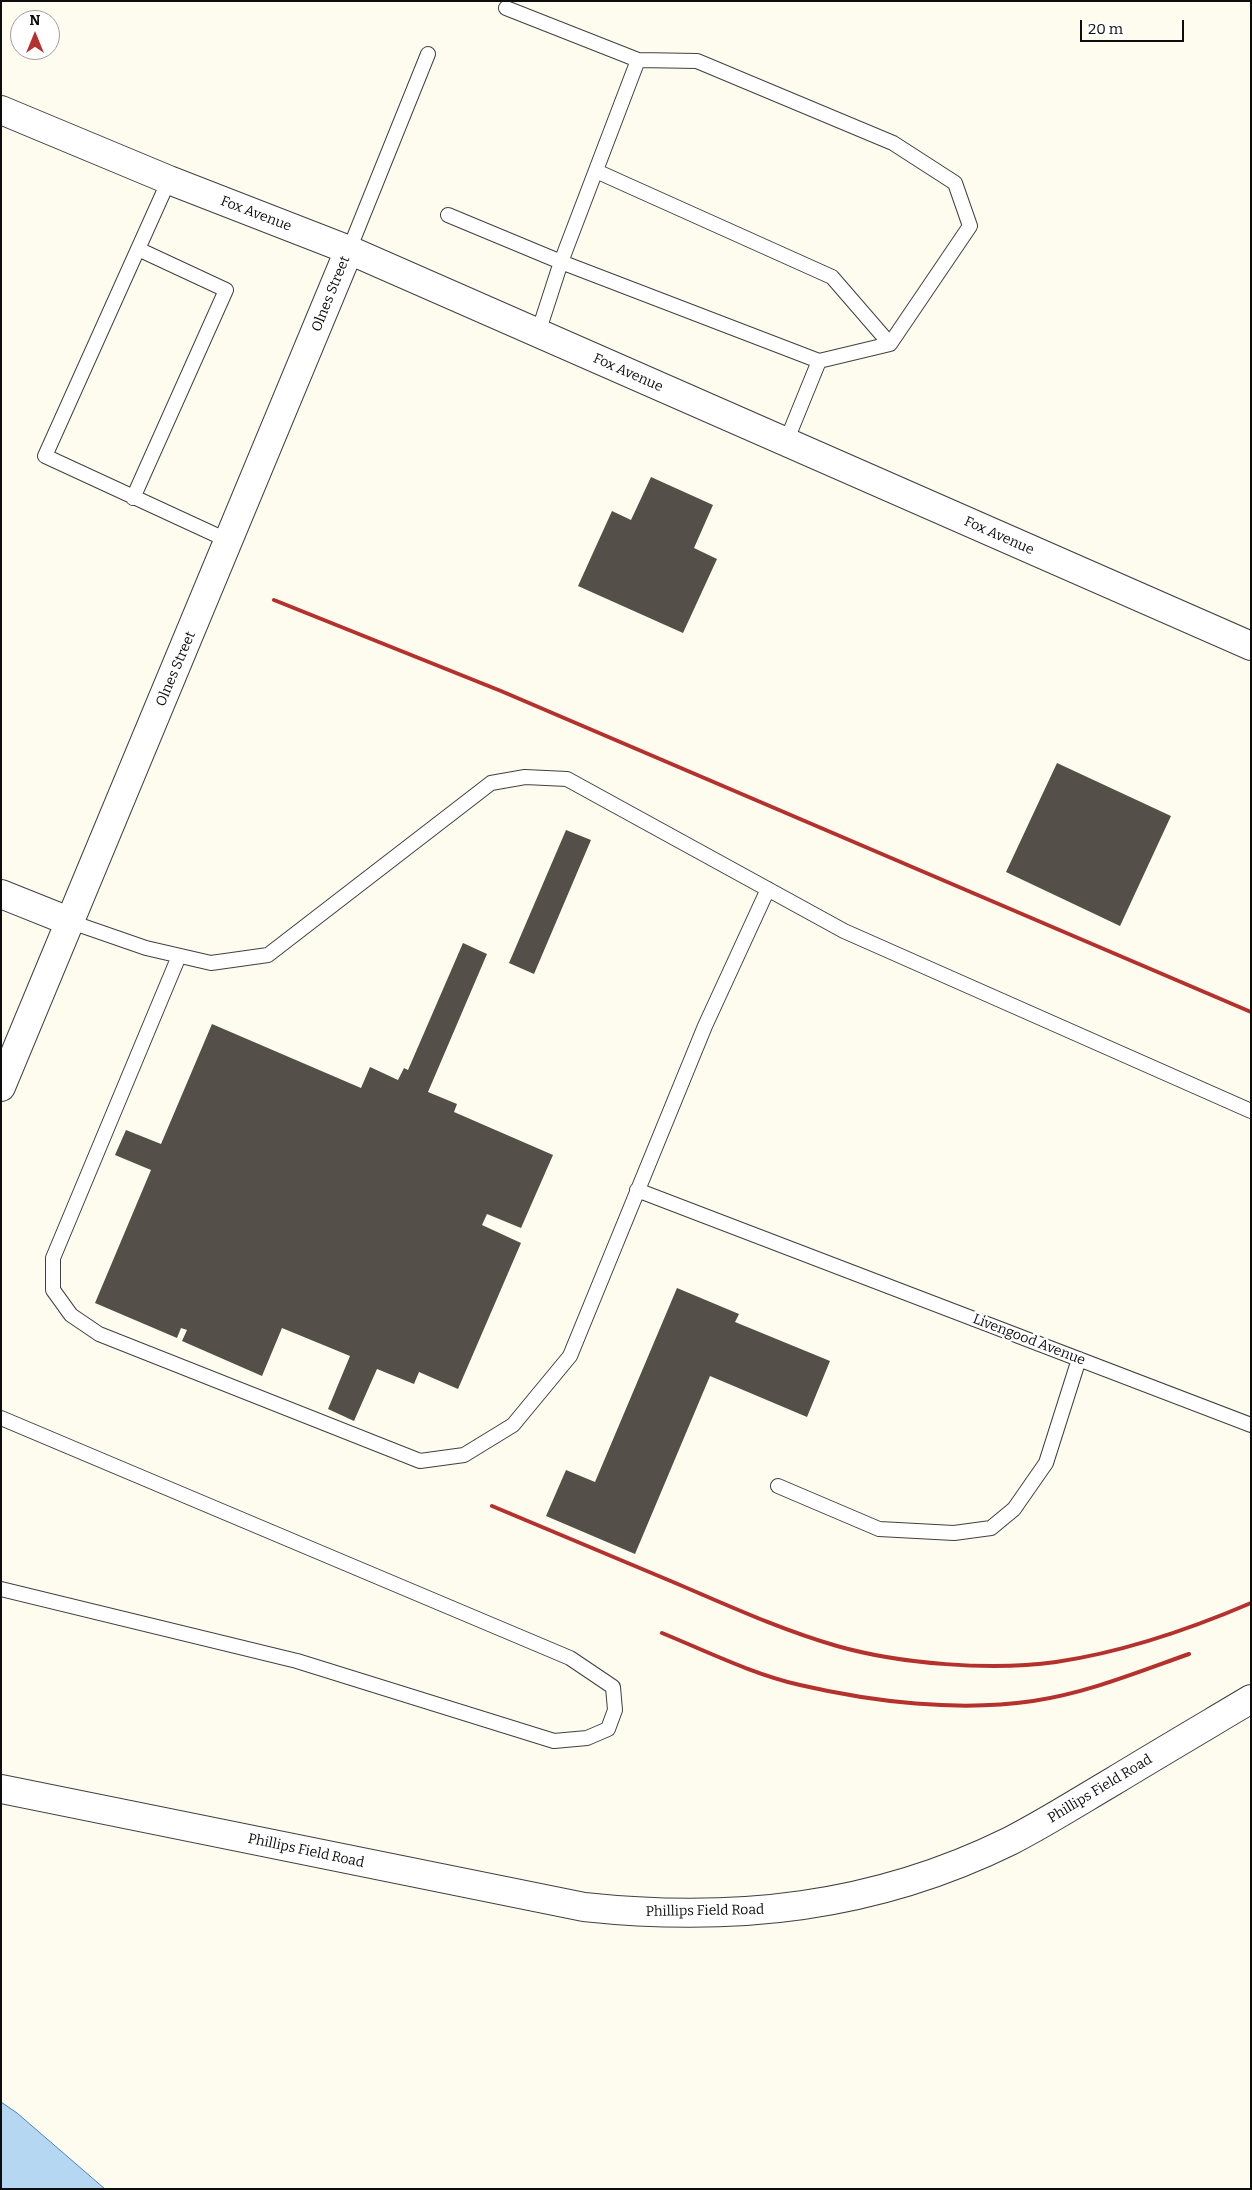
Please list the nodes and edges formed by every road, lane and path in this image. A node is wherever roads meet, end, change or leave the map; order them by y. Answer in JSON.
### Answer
{"nodes":[{"id":1,"x":506,"y":8,"type":"dead end"},
{"id":2,"x":428,"y":54,"type":"dead end"},
{"id":3,"x":638,"y":60,"type":"junction"},
{"id":4,"x":1,"y":110,"type":"edge"},
{"id":5,"x":596,"y":171,"type":"junction"},
{"id":6,"x":169,"y":180,"type":"junction"},
{"id":7,"x":448,"y":215,"type":"dead end"},
{"id":8,"x":138,"y":249,"type":"junction"},
{"id":9,"x":349,"y":250,"type":"junction"},
{"id":10,"x":561,"y":262,"type":"junction"},
{"id":11,"x":538,"y":333,"type":"junction"},
{"id":12,"x":890,"y":344,"type":"junction"},
{"id":13,"x":819,"y":361,"type":"junction"},
{"id":14,"x":786,"y":442,"type":"junction"},
{"id":15,"x":133,"y":498,"type":"junction"},
{"id":16,"x":229,"y":542,"type":"junction"},
{"id":17,"x":1251,"y":646,"type":"edge"},
{"id":18,"x":768,"y":889,"type":"junction"},
{"id":19,"x":1,"y":894,"type":"edge"},
{"id":20,"x":71,"y":922,"type":"junction"},
{"id":21,"x":179,"y":956,"type":"junction"},
{"id":22,"x":1,"y":1086,"type":"edge"},
{"id":23,"x":1251,"y":1111,"type":"edge"},
{"id":24,"x":637,"y":1190,"type":"junction"},
{"id":25,"x":1079,"y":1359,"type":"junction"},
{"id":26,"x":2,"y":1421,"type":"edge"},
{"id":27,"x":1251,"y":1424,"type":"edge"},
{"id":28,"x":778,"y":1486,"type":"dead end"},
{"id":29,"x":1,"y":1589,"type":"edge"},
{"id":30,"x":1251,"y":1699,"type":"edge"},
{"id":31,"x":1,"y":1789,"type":"edge"}],
"edges":[{"from":1,"to":3,"type":"lane"},
{"from":2,"to":9,"type":"lane"},
{"from":3,"to":5,"type":"lane"},
{"from":3,"to":12,"type":"lane"},
{"from":4,"to":6,"type":"street","name":"Fox Avenue"},
{"from":5,"to":10,"type":"lane"},
{"from":5,"to":12,"type":"lane"},
{"from":6,"to":8,"type":"lane"},
{"from":6,"to":9,"type":"street","name":"Fox Avenue"},
{"from":7,"to":10,"type":"lane"},
{"from":8,"to":15,"type":"lane"},
{"from":8,"to":15,"type":"lane"},
{"from":9,"to":11,"type":"street","name":"Fox Avenue"},
{"from":9,"to":16,"type":"street","name":"Olnes Street"},
{"from":10,"to":11,"type":"lane"},
{"from":10,"to":13,"type":"lane"},
{"from":11,"to":14,"type":"street","name":"Fox Avenue"},
{"from":12,"to":13,"type":"lane"},
{"from":13,"to":14,"type":"lane"},
{"from":14,"to":17,"type":"street","name":"Fox Avenue"},
{"from":15,"to":16,"type":"lane"},
{"from":16,"to":20,"type":"street","name":"Olnes Street"},
{"from":18,"to":21,"type":"lane"},
{"from":18,"to":23,"type":"lane"},
{"from":18,"to":24,"type":"lane"},
{"from":19,"to":20,"type":"street"},
{"from":20,"to":21,"type":"lane"},
{"from":20,"to":22,"type":"street","name":"Olnes Street"},
{"from":21,"to":24,"type":"lane"},
{"from":24,"to":25,"type":"lane","name":"Livengood Avenue"},
{"from":25,"to":27,"type":"lane","name":"Livengood Avenue"},
{"from":25,"to":28,"type":"lane"},
{"from":26,"to":29,"type":"lane"},
{"from":30,"to":31,"type":"street","name":"Phillips Field Road"}]}
